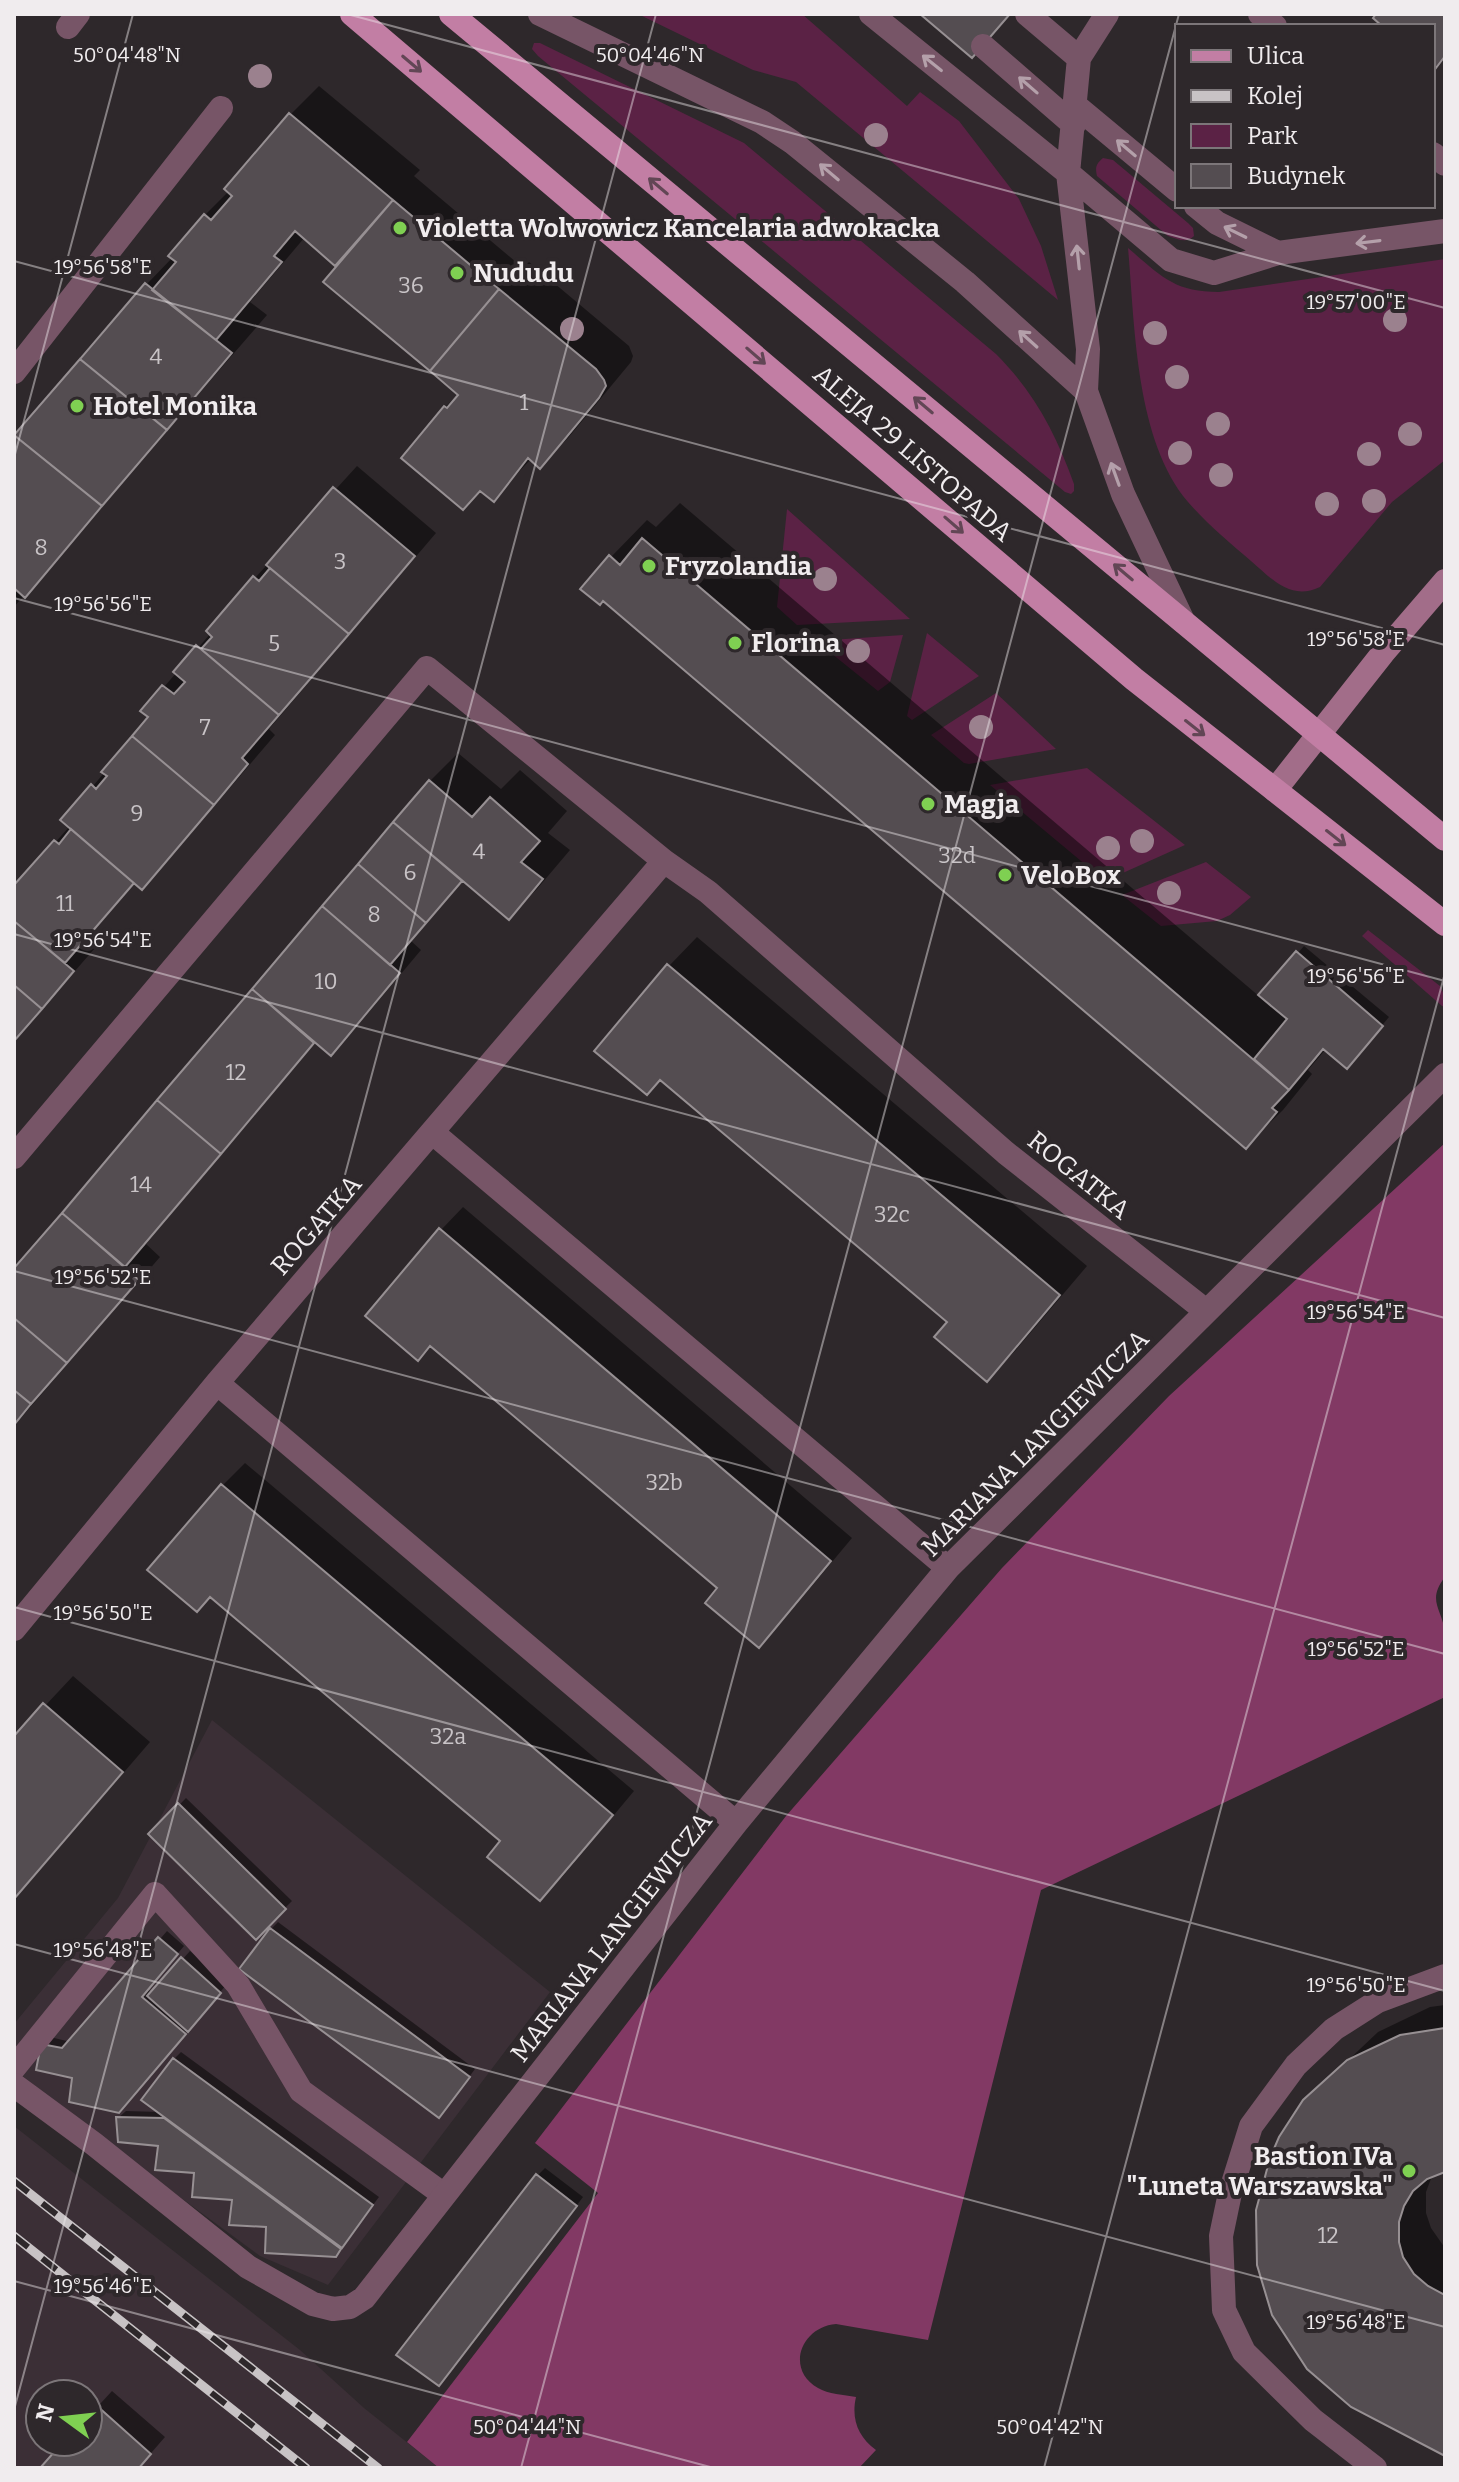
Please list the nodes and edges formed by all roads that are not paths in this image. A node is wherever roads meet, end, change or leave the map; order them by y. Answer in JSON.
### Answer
{"nodes":[{"id":1,"x":352,"y":14,"type":"edge"},
{"id":2,"x":451,"y":14,"type":"edge"},
{"id":3,"x":540,"y":14,"type":"edge"},
{"id":4,"x":871,"y":14,"type":"edge"},
{"id":5,"x":1027,"y":14,"type":"edge"},
{"id":6,"x":1107,"y":14,"type":"edge"},
{"id":7,"x":983,"y":46,"type":"dead end"},
{"id":8,"x":1079,"y":58,"type":"junction"},
{"id":9,"x":221,"y":108,"type":"dead end"},
{"id":10,"x":1075,"y":115,"type":"junction"},
{"id":11,"x":1068,"y":173,"type":"junction"},
{"id":12,"x":1175,"y":189,"type":"edge"},
{"id":13,"x":1198,"y":208,"type":"edge"},
{"id":14,"x":1445,"y":231,"type":"edge"},
{"id":15,"x":1278,"y":253,"type":"junction"},
{"id":16,"x":18,"y":360,"type":"edge"},
{"id":17,"x":1086,"y":391,"type":"junction"},
{"id":18,"x":1445,"y":581,"type":"edge"},
{"id":19,"x":1183,"y":621,"type":"junction"},
{"id":20,"x":1320,"y":735,"type":"junction"},
{"id":21,"x":1275,"y":790,"type":"junction"},
{"id":22,"x":1445,"y":839,"type":"edge"},
{"id":23,"x":664,"y":861,"type":"junction"},
{"id":24,"x":1445,"y":924,"type":"edge"},
{"id":25,"x":1445,"y":1075,"type":"edge"},
{"id":26,"x":433,"y":1133,"type":"junction"},
{"id":27,"x":14,"y":1157,"type":"edge"},
{"id":28,"x":1206,"y":1311,"type":"junction"},
{"id":29,"x":217,"y":1383,"type":"junction"},
{"id":30,"x":948,"y":1568,"type":"junction"},
{"id":31,"x":14,"y":1629,"type":"edge"},
{"id":32,"x":736,"y":1823,"type":"junction"},
{"id":33,"x":1445,"y":1976,"type":"edge"},
{"id":34,"x":14,"y":2068,"type":"edge"},
{"id":35,"x":14,"y":2085,"type":"edge"},
{"id":36,"x":444,"y":2195,"type":"junction"},
{"id":37,"x":1375,"y":2468,"type":"edge"}],
"edges":[{"from":1,"to":21,"type":"main road","name":"ALEJA 29 LISTOPADA","one_way":true},
{"from":19,"to":2,"type":"main road","name":"ALEJA 29 LISTOPADA","one_way":true},
{"from":17,"to":3,"type":"street","one_way":true},
{"from":11,"to":4,"type":"street","one_way":true},
{"from":5,"to":8,"type":"street"},
{"from":6,"to":8,"type":"street"},
{"from":10,"to":7,"type":"street","one_way":true},
{"from":8,"to":10,"type":"street"},
{"from":9,"to":16,"type":"street"},
{"from":10,"to":11,"type":"street"},
{"from":12,"to":10,"type":"street","one_way":true},
{"from":11,"to":15,"type":"street"},
{"from":17,"to":11,"type":"street","one_way":true},
{"from":15,"to":13,"type":"street","one_way":true},
{"from":14,"to":15,"type":"street","one_way":true},
{"from":19,"to":17,"type":"street","one_way":true},
{"from":18,"to":20,"type":"street"},
{"from":19,"to":20,"type":"main road","name":"ALEJA 29 LISTOPADA"},
{"from":20,"to":21,"type":"street"},
{"from":20,"to":22,"type":"main road","name":"ALEJA 29 LISTOPADA"},
{"from":21,"to":24,"type":"main road","name":"ALEJA 29 LISTOPADA","one_way":true},
{"from":23,"to":26,"type":"street","name":"ROGATKA"},
{"from":23,"to":27,"type":"street","name":"ROGATKA"},
{"from":23,"to":28,"type":"street","name":"ROGATKA"},
{"from":25,"to":28,"type":"street"},
{"from":26,"to":29,"type":"street","name":"ROGATKA"},
{"from":26,"to":30,"type":"street"},
{"from":28,"to":30,"type":"street","name":"MARIANA LANGIEWICZA"},
{"from":29,"to":31,"type":"street","name":"ROGATKA"},
{"from":29,"to":32,"type":"street"},
{"from":30,"to":32,"type":"street","name":"MARIANA LANGIEWICZA"},
{"from":32,"to":36,"type":"street","name":"MARIANA LANGIEWICZA"},
{"from":33,"to":37,"type":"street"},
{"from":34,"to":36,"type":"street"},
{"from":35,"to":36,"type":"street","name":"MARIANA LANGIEWICZA"}]}
